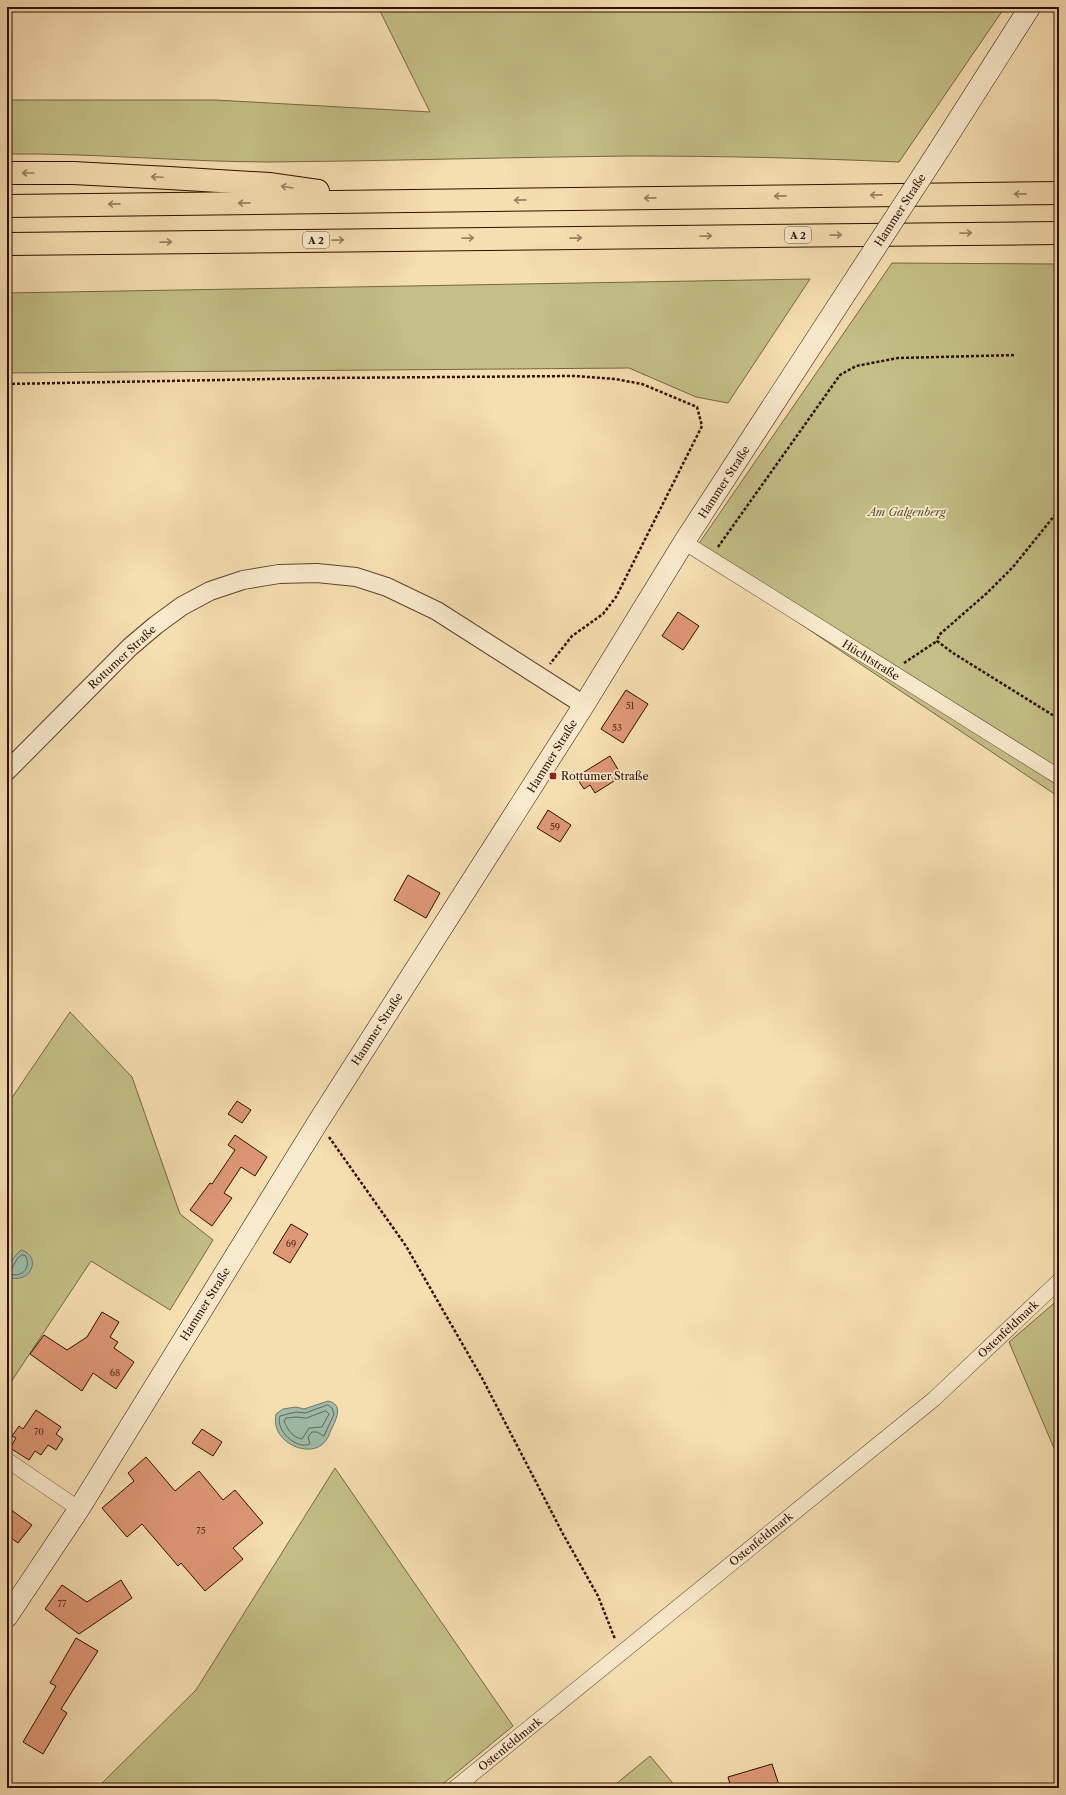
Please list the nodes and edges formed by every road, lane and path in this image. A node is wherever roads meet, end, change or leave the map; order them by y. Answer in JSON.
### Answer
{"nodes":[{"id":1,"x":1030,"y":7,"type":"edge"},
{"id":2,"x":7,"y":173,"type":"edge"},
{"id":3,"x":1059,"y":193,"type":"edge"},
{"id":4,"x":381,"y":201,"type":"junction"},
{"id":5,"x":7,"y":206,"type":"edge"},
{"id":6,"x":1059,"y":232,"type":"edge"},
{"id":7,"x":127,"y":243,"type":"junction"},
{"id":8,"x":7,"y":244,"type":"edge"},
{"id":9,"x":7,"y":258,"type":"edge"},
{"id":10,"x":1016,"y":355,"type":"dead end"},
{"id":11,"x":7,"y":384,"type":"edge"},
{"id":12,"x":1059,"y":510,"type":"edge"},
{"id":13,"x":684,"y":542,"type":"junction"},
{"id":14,"x":710,"y":558,"type":"junction"},
{"id":15,"x":937,"y":641,"type":"junction"},
{"id":16,"x":891,"y":672,"type":"junction"},
{"id":17,"x":540,"y":678,"type":"junction"},
{"id":18,"x":584,"y":705,"type":"junction"},
{"id":19,"x":1059,"y":719,"type":"edge"},
{"id":20,"x":7,"y":771,"type":"edge"},
{"id":21,"x":1059,"y":777,"type":"edge"},
{"id":22,"x":318,"y":1122,"type":"junction"},
{"id":23,"x":1059,"y":1281,"type":"edge"},
{"id":24,"x":7,"y":1460,"type":"edge"},
{"id":25,"x":78,"y":1509,"type":"junction"},
{"id":26,"x":7,"y":1617,"type":"edge"},
{"id":27,"x":618,"y":1656,"type":"junction"},
{"id":28,"x":455,"y":1788,"type":"edge"}],
"edges":[{"from":1,"to":13,"type":"main road","name":"Hammer Straße","bridge":true},
{"from":4,"to":2,"type":"highway","one_way":true},
{"from":3,"to":4,"type":"highway","one_way":true},
{"from":4,"to":5,"type":"highway","one_way":true},
{"from":7,"to":6,"type":"highway","number":"A 2","one_way":true},
{"from":7,"to":8,"type":"highway","number":"A 2"},
{"from":7,"to":9,"type":"highway"},
{"from":10,"to":14,"type":"path"},
{"from":11,"to":17,"type":"path"},
{"from":12,"to":15,"type":"path"},
{"from":13,"to":14,"type":"street","name":"Hüchtstraße"},
{"from":13,"to":18,"type":"main road","name":"Hammer Straße"},
{"from":14,"to":16,"type":"street","name":"Hüchtstraße"},
{"from":15,"to":16,"type":"path"},
{"from":15,"to":19,"type":"path"},
{"from":16,"to":21,"type":"street","name":"Hüchtstraße"},
{"from":17,"to":18,"type":"street","name":"Rottumer Straße"},
{"from":17,"to":20,"type":"street","name":"Rottumer Straße"},
{"from":18,"to":22,"type":"main road","name":"Hammer Straße"},
{"from":22,"to":25,"type":"main road","name":"Hammer Straße"},
{"from":22,"to":27,"type":"path"},
{"from":23,"to":27,"type":"street","name":"Ostenfeldmark"},
{"from":24,"to":25,"type":"street"},
{"from":25,"to":26,"type":"main road","name":"Hammer Straße"},
{"from":27,"to":28,"type":"street","name":"Ostenfeldmark"}]}
